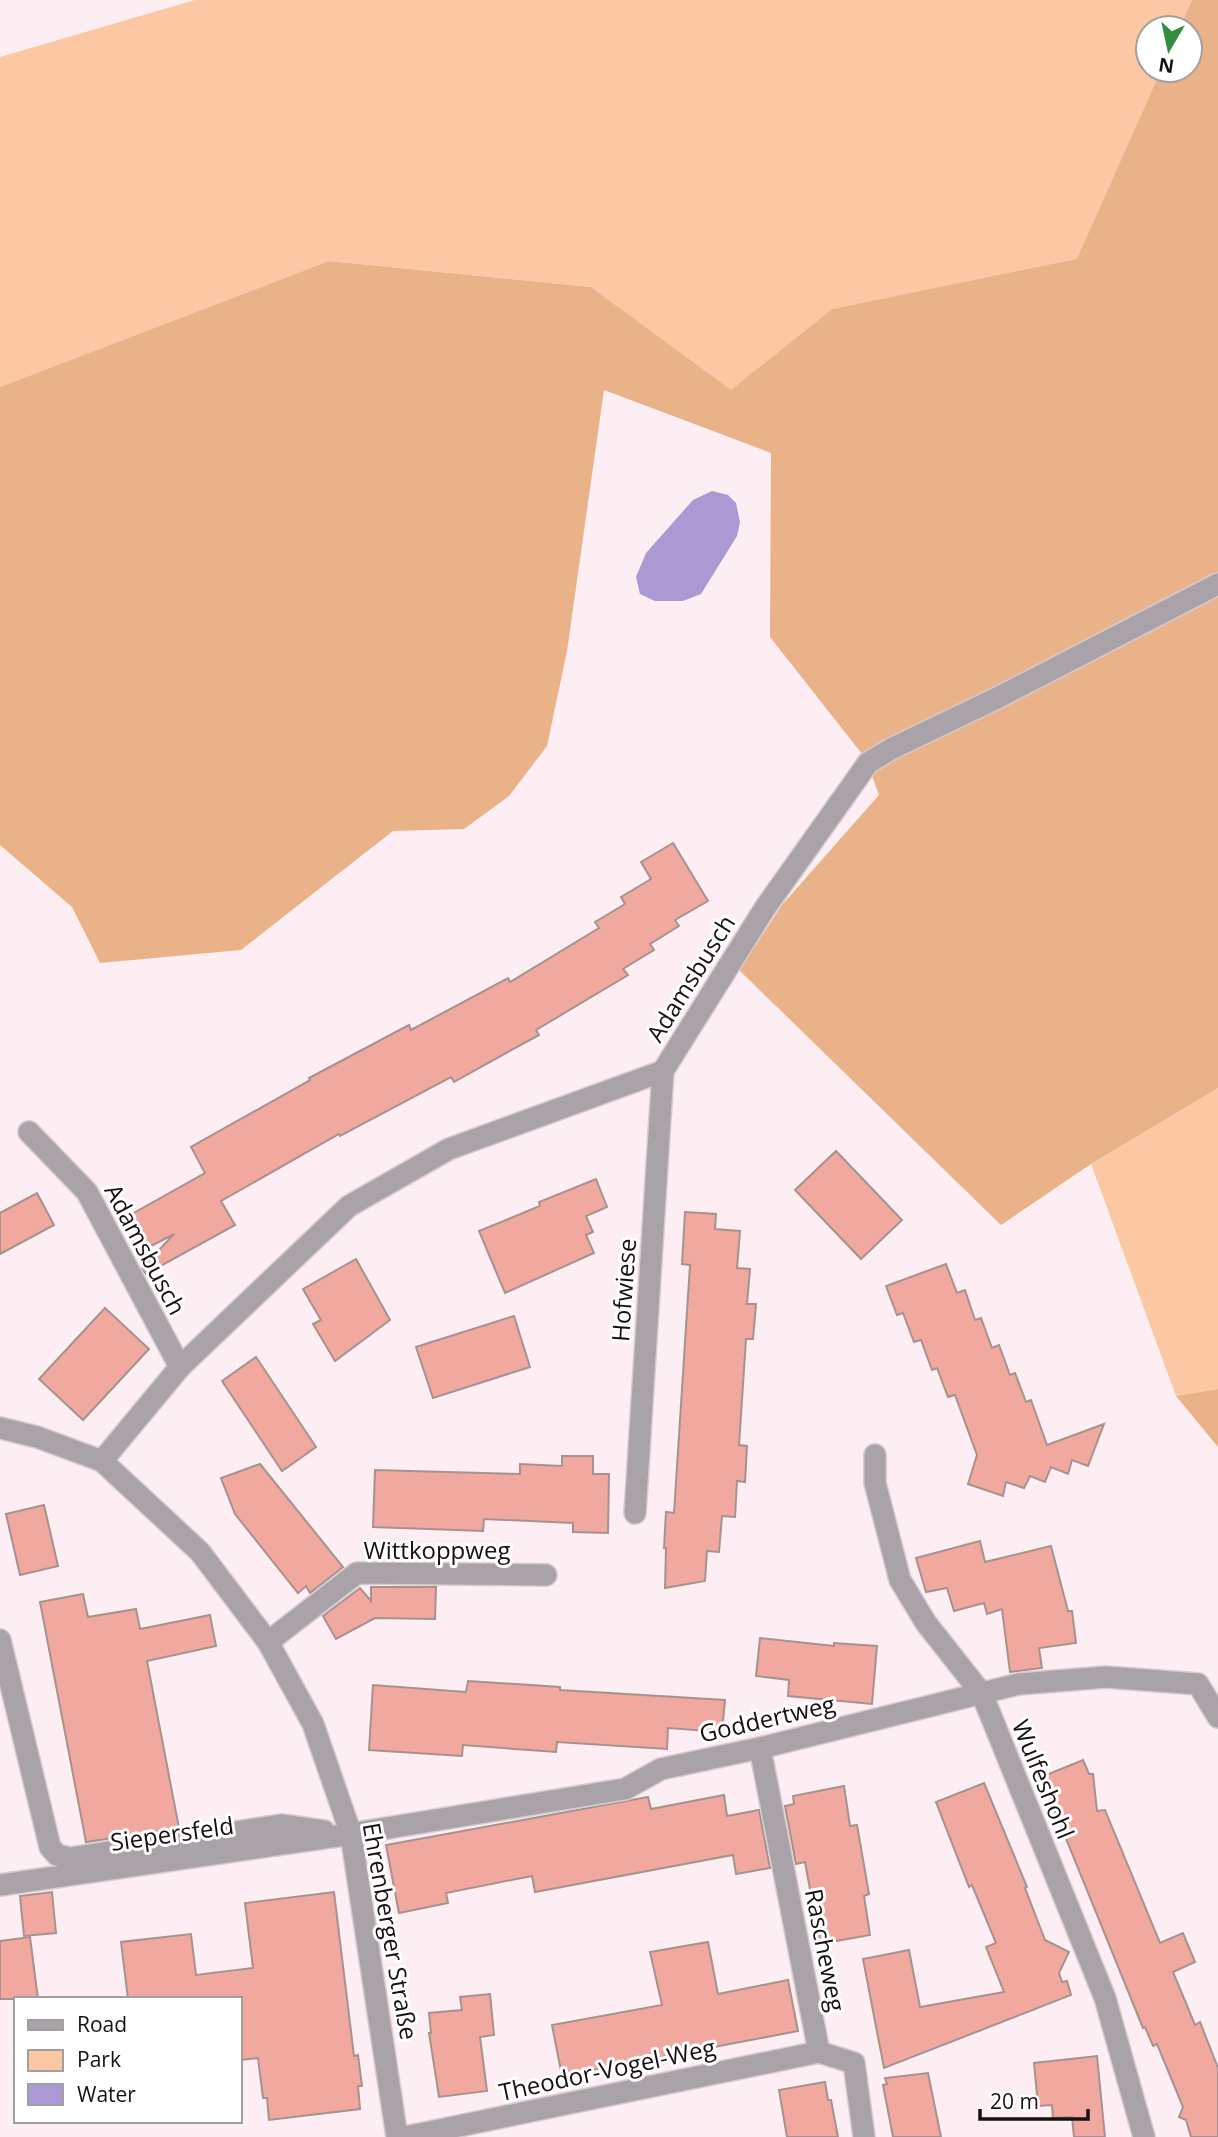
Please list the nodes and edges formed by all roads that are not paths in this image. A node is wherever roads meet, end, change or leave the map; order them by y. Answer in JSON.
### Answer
{"nodes":[{"id":1,"x":1218,"y":584,"type":"edge"},
{"id":2,"x":663,"y":1071,"type":"junction"},
{"id":3,"x":29,"y":1132,"type":"dead end"},
{"id":4,"x":180,"y":1367,"type":"junction"},
{"id":5,"x":0,"y":1428,"type":"edge"},
{"id":6,"x":875,"y":1455,"type":"dead end"},
{"id":7,"x":102,"y":1461,"type":"junction"},
{"id":8,"x":635,"y":1513,"type":"dead end"},
{"id":9,"x":546,"y":1575,"type":"dead end"},
{"id":10,"x":0,"y":1640,"type":"edge"},
{"id":11,"x":268,"y":1642,"type":"junction"},
{"id":12,"x":982,"y":1694,"type":"junction"},
{"id":13,"x":1218,"y":1717,"type":"edge"},
{"id":14,"x":760,"y":1748,"type":"junction"},
{"id":15,"x":351,"y":1834,"type":"junction"},
{"id":16,"x":0,"y":1885,"type":"edge"},
{"id":17,"x":819,"y":2052,"type":"junction"},
{"id":18,"x":397,"y":2137,"type":"edge"},
{"id":19,"x":405,"y":2137,"type":"edge"},
{"id":20,"x":864,"y":2137,"type":"edge"},
{"id":21,"x":1144,"y":2137,"type":"edge"}],
"edges":[{"from":1,"to":2,"type":"street","name":"Adamsbusch"},
{"from":2,"to":4,"type":"street","name":"Adamsbusch"},
{"from":2,"to":8,"type":"street","name":"Hofwiese"},
{"from":3,"to":4,"type":"street","name":"Adamsbusch"},
{"from":4,"to":7,"type":"street","name":"Adamsbusch"},
{"from":5,"to":7,"type":"street","name":"Ehrenberger Straße"},
{"from":6,"to":12,"type":"street","name":"Wulfeshohl"},
{"from":7,"to":11,"type":"street","name":"Ehrenberger Straße"},
{"from":9,"to":11,"type":"street","name":"Wittkoppweg"},
{"from":10,"to":15,"type":"street"},
{"from":11,"to":15,"type":"street","name":"Ehrenberger Straße"},
{"from":12,"to":13,"type":"street","name":"Goddertweg"},
{"from":12,"to":14,"type":"street","name":"Goddertweg"},
{"from":12,"to":21,"type":"street","name":"Wulfeshohl"},
{"from":14,"to":15,"type":"street","name":"Goddertweg"},
{"from":14,"to":17,"type":"street","name":"Rascheweg"},
{"from":15,"to":16,"type":"street","name":"Siepersfeld"},
{"from":15,"to":18,"type":"street","name":"Ehrenberger Straße"},
{"from":17,"to":19,"type":"street","name":"Theodor-Vogel-Weg"},
{"from":17,"to":20,"type":"street"}]}
